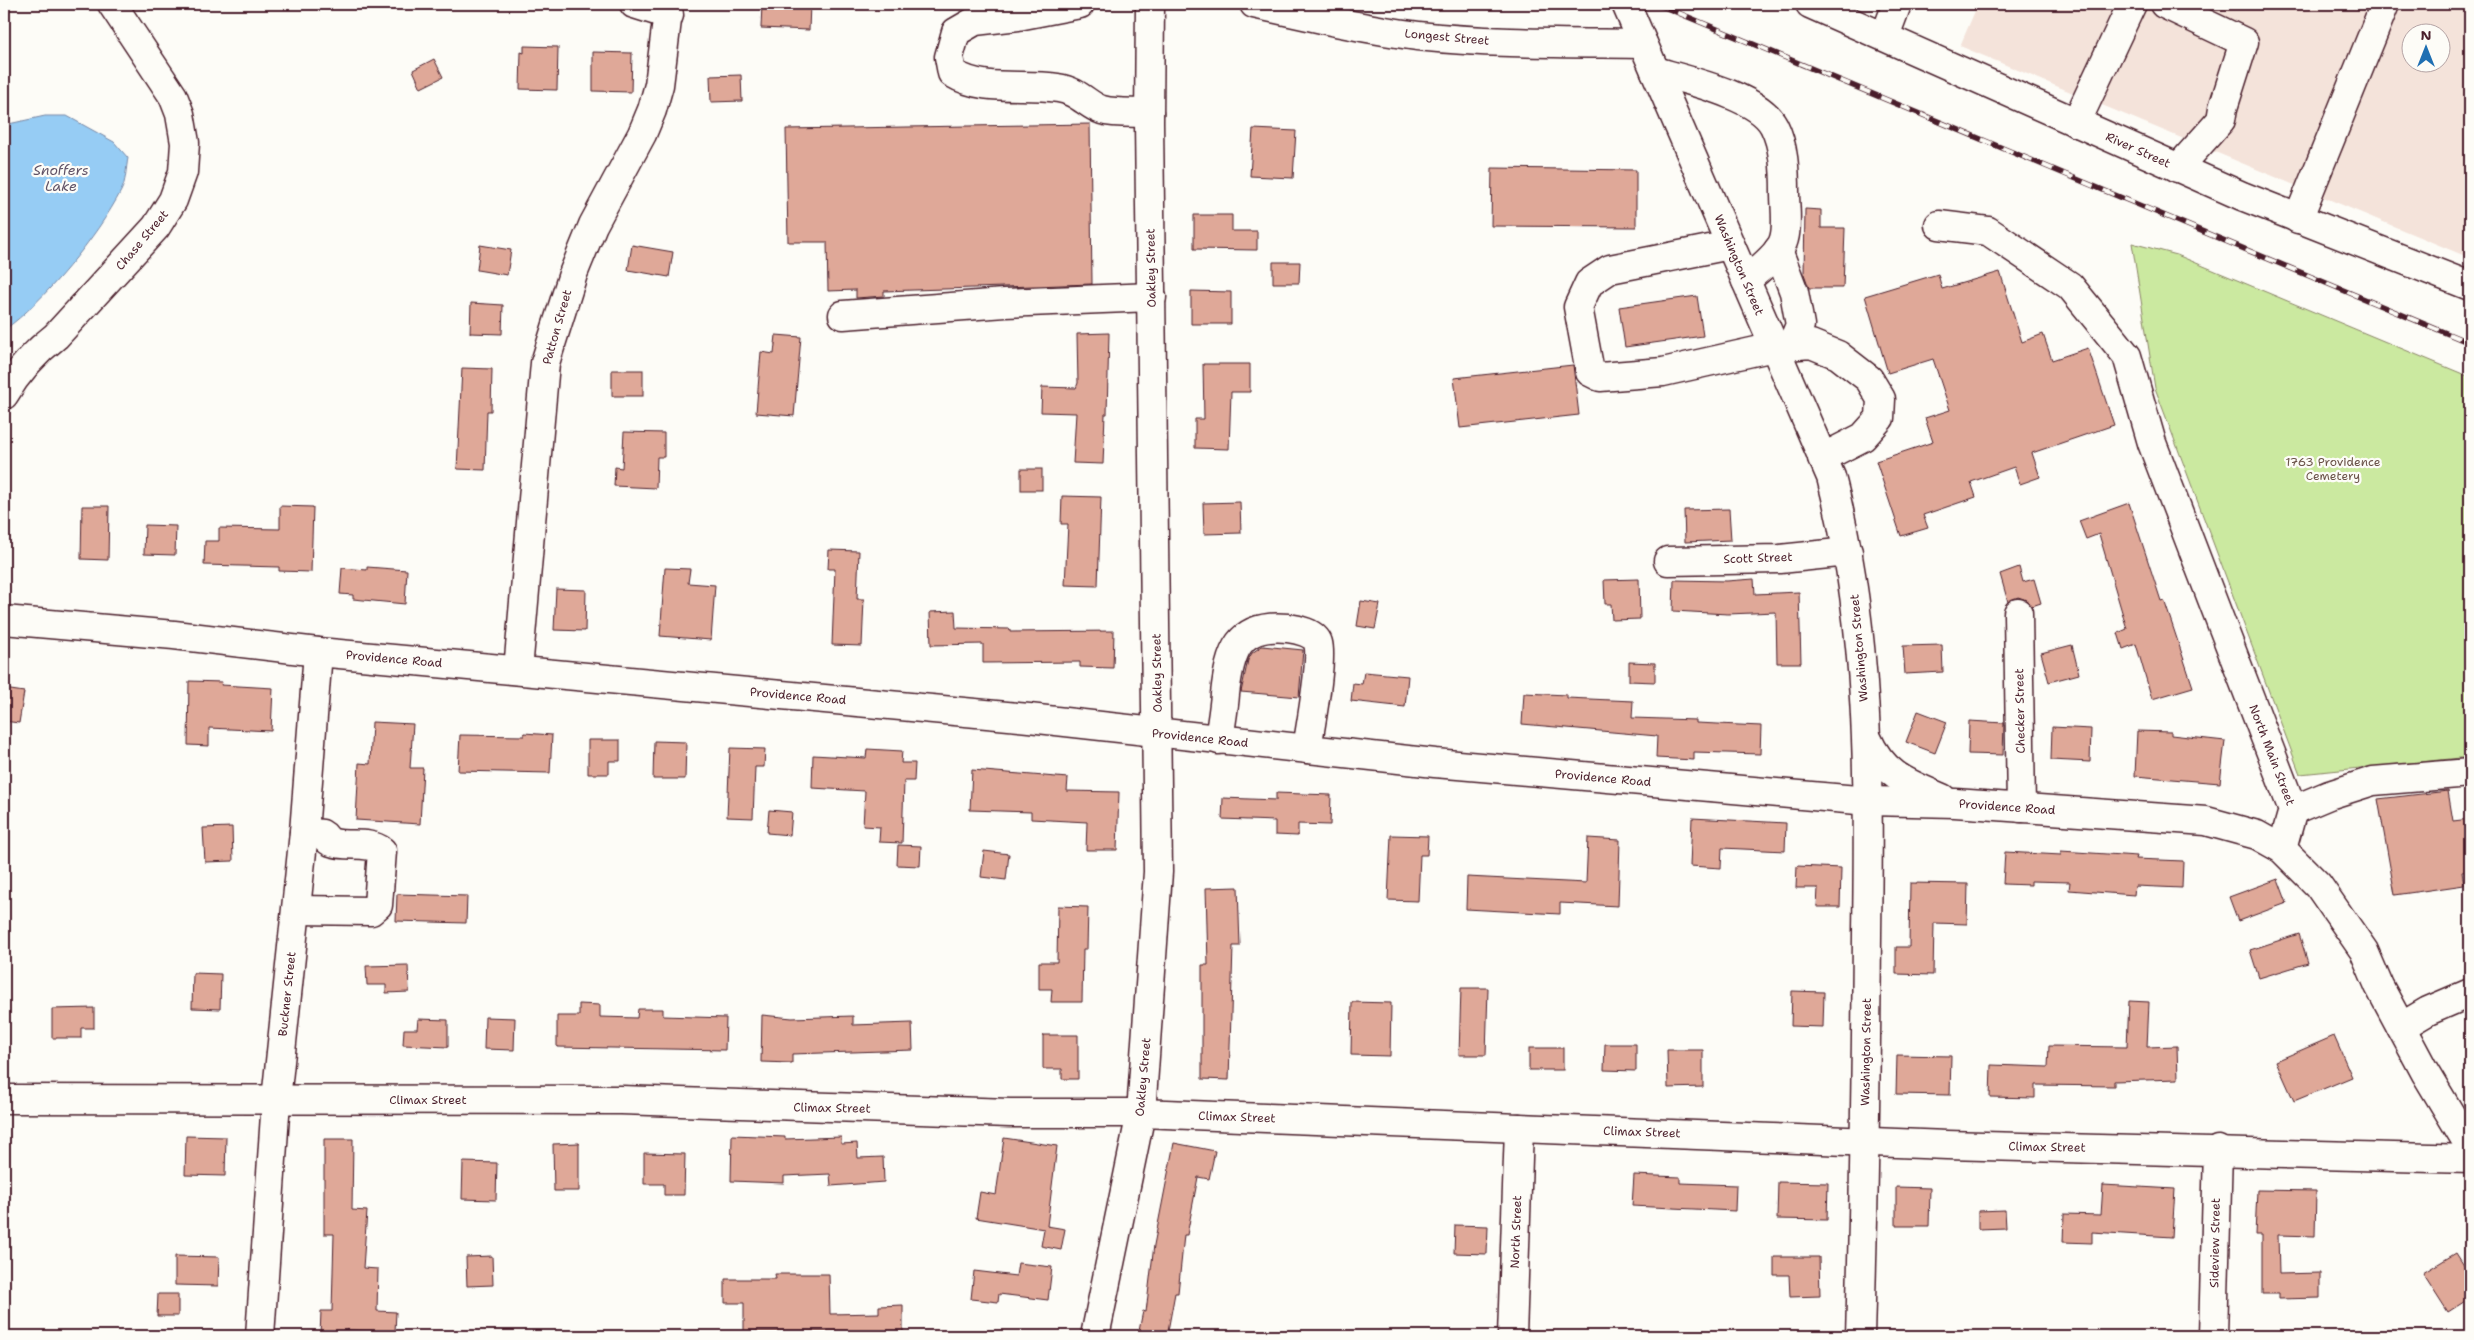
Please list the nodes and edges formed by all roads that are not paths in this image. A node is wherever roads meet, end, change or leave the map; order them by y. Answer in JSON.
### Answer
{"nodes":[{"id":1,"x":112,"y":4,"type":"edge"},
{"id":2,"x":634,"y":4,"type":"edge"},
{"id":3,"x":1080,"y":4,"type":"edge"},
{"id":4,"x":1150,"y":4,"type":"edge"},
{"id":5,"x":1254,"y":4,"type":"edge"},
{"id":6,"x":1626,"y":4,"type":"edge"},
{"id":7,"x":1810,"y":4,"type":"edge"},
{"id":8,"x":1897,"y":4,"type":"edge"},
{"id":9,"x":2132,"y":4,"type":"edge"},
{"id":10,"x":2164,"y":4,"type":"edge"},
{"id":11,"x":2386,"y":4,"type":"edge"},
{"id":12,"x":669,"y":9,"type":"edge"},
{"id":13,"x":1885,"y":36,"type":"junction"},
{"id":14,"x":1643,"y":44,"type":"junction"},
{"id":15,"x":1655,"y":71,"type":"junction"},
{"id":16,"x":1149,"y":113,"type":"junction"},
{"id":17,"x":2076,"y":123,"type":"junction"},
{"id":18,"x":2178,"y":168,"type":"junction"},
{"id":19,"x":2298,"y":219,"type":"junction"},
{"id":20,"x":1939,"y":225,"type":"dead end"},
{"id":21,"x":1730,"y":245,"type":"junction"},
{"id":22,"x":1778,"y":250,"type":"junction"},
{"id":23,"x":2468,"y":276,"type":"edge"},
{"id":24,"x":1746,"y":281,"type":"junction"},
{"id":25,"x":1152,"y":297,"type":"junction"},
{"id":26,"x":843,"y":315,"type":"dead end"},
{"id":27,"x":1783,"y":345,"type":"junction"},
{"id":28,"x":4,"y":395,"type":"edge"},
{"id":29,"x":1822,"y":458,"type":"junction"},
{"id":30,"x":1848,"y":552,"type":"junction"},
{"id":31,"x":1668,"y":561,"type":"dead end"},
{"id":32,"x":2018,"y":613,"type":"dead end"},
{"id":33,"x":4,"y":620,"type":"edge"},
{"id":34,"x":318,"y":652,"type":"junction"},
{"id":35,"x":518,"y":670,"type":"junction"},
{"id":36,"x":1158,"y":733,"type":"junction"},
{"id":37,"x":1867,"y":738,"type":"junction"},
{"id":38,"x":1219,"y":740,"type":"junction"},
{"id":39,"x":1307,"y":749,"type":"junction"},
{"id":40,"x":2470,"y":774,"type":"edge"},
{"id":41,"x":1868,"y":801,"type":"junction"},
{"id":42,"x":1955,"y":803,"type":"junction"},
{"id":43,"x":2021,"y":808,"type":"junction"},
{"id":44,"x":2294,"y":810,"type":"junction"},
{"id":45,"x":304,"y":832,"type":"junction"},
{"id":46,"x":2282,"y":849,"type":"junction"},
{"id":47,"x":297,"y":910,"type":"junction"},
{"id":48,"x":2470,"y":993,"type":"edge"},
{"id":49,"x":2401,"y":1027,"type":"junction"},
{"id":50,"x":4,"y":1099,"type":"edge"},
{"id":51,"x":276,"y":1100,"type":"junction"},
{"id":52,"x":1141,"y":1113,"type":"junction"},
{"id":53,"x":1519,"y":1128,"type":"junction"},
{"id":54,"x":1865,"y":1141,"type":"junction"},
{"id":55,"x":2470,"y":1147,"type":"edge"},
{"id":56,"x":2218,"y":1150,"type":"junction"},
{"id":57,"x":2470,"y":1159,"type":"edge"},
{"id":58,"x":260,"y":1336,"type":"edge"},
{"id":59,"x":1095,"y":1336,"type":"edge"},
{"id":60,"x":1512,"y":1336,"type":"edge"},
{"id":61,"x":1860,"y":1336,"type":"edge"},
{"id":62,"x":2213,"y":1336,"type":"edge"}],
"edges":[{"from":1,"to":28,"type":"street","name":"Chase Street"},
{"from":2,"to":12,"type":"street"},
{"from":3,"to":16,"type":"street"},
{"from":4,"to":16,"type":"street","name":"Oakley Street"},
{"from":5,"to":14,"type":"street","name":"Longest Street"},
{"from":6,"to":14,"type":"street","name":"Washington Street"},
{"from":7,"to":13,"type":"street","name":"River Street"},
{"from":8,"to":13,"type":"street"},
{"from":9,"to":17,"type":"street"},
{"from":10,"to":18,"type":"street"},
{"from":11,"to":19,"type":"street"},
{"from":12,"to":35,"type":"street","name":"Patton Street"},
{"from":13,"to":17,"type":"street","name":"River Street"},
{"from":14,"to":15,"type":"street","name":"Washington Street"},
{"from":15,"to":21,"type":"street","name":"Washington Street"},
{"from":15,"to":22,"type":"street"},
{"from":16,"to":25,"type":"street","name":"Oakley Street"},
{"from":17,"to":18,"type":"street","name":"River Street"},
{"from":18,"to":19,"type":"street","name":"River Street"},
{"from":19,"to":23,"type":"street","name":"River Street"},
{"from":20,"to":44,"type":"street","name":"North Main Street"},
{"from":21,"to":24,"type":"street","name":"Washington Street"},
{"from":21,"to":27,"type":"street"},
{"from":22,"to":24,"type":"street"},
{"from":22,"to":27,"type":"street"},
{"from":24,"to":27,"type":"street","name":"Washington Street"},
{"from":25,"to":26,"type":"street"},
{"from":25,"to":36,"type":"street","name":"Oakley Street"},
{"from":27,"to":29,"type":"street","name":"Washington Street"},
{"from":27,"to":29,"type":"street"},
{"from":29,"to":30,"type":"street","name":"Washington Street"},
{"from":30,"to":31,"type":"street","name":"Scott Street"},
{"from":30,"to":37,"type":"street","name":"Washington Street"},
{"from":32,"to":43,"type":"street","name":"Checker Street"},
{"from":33,"to":34,"type":"street","name":"Providence Road"},
{"from":34,"to":35,"type":"street","name":"Providence Road"},
{"from":34,"to":45,"type":"street","name":"Buckner Street"},
{"from":35,"to":36,"type":"street","name":"Providence Road"},
{"from":36,"to":38,"type":"street","name":"Providence Road"},
{"from":36,"to":52,"type":"street","name":"Oakley Street"},
{"from":37,"to":41,"type":"street","name":"Washington Street"},
{"from":37,"to":42,"type":"street"},
{"from":38,"to":39,"type":"street","name":"Providence Road"},
{"from":38,"to":39,"type":"street"},
{"from":39,"to":41,"type":"street","name":"Providence Road"},
{"from":40,"to":44,"type":"street"},
{"from":41,"to":42,"type":"street","name":"Providence Road"},
{"from":41,"to":54,"type":"street","name":"Washington Street"},
{"from":42,"to":43,"type":"street","name":"Providence Road"},
{"from":43,"to":46,"type":"street","name":"Providence Road"},
{"from":44,"to":46,"type":"street","name":"North Main Street"},
{"from":45,"to":47,"type":"street","name":"Buckner Street"},
{"from":45,"to":47,"type":"street"},
{"from":46,"to":49,"type":"street"},
{"from":47,"to":51,"type":"street","name":"Buckner Street"},
{"from":48,"to":49,"type":"street"},
{"from":49,"to":55,"type":"street"},
{"from":50,"to":51,"type":"street","name":"Climax Street"},
{"from":51,"to":52,"type":"street","name":"Climax Street"},
{"from":51,"to":58,"type":"street","name":"Buckner Street"},
{"from":52,"to":53,"type":"street","name":"Climax Street"},
{"from":52,"to":59,"type":"street","name":"Oakley Street"},
{"from":53,"to":54,"type":"street","name":"Climax Street"},
{"from":53,"to":60,"type":"street","name":"North Street"},
{"from":54,"to":56,"type":"street","name":"Climax Street"},
{"from":54,"to":61,"type":"street","name":"Washington Street"},
{"from":56,"to":57,"type":"street","name":"Climax Street"},
{"from":56,"to":62,"type":"street","name":"Sideview Street"}]}
